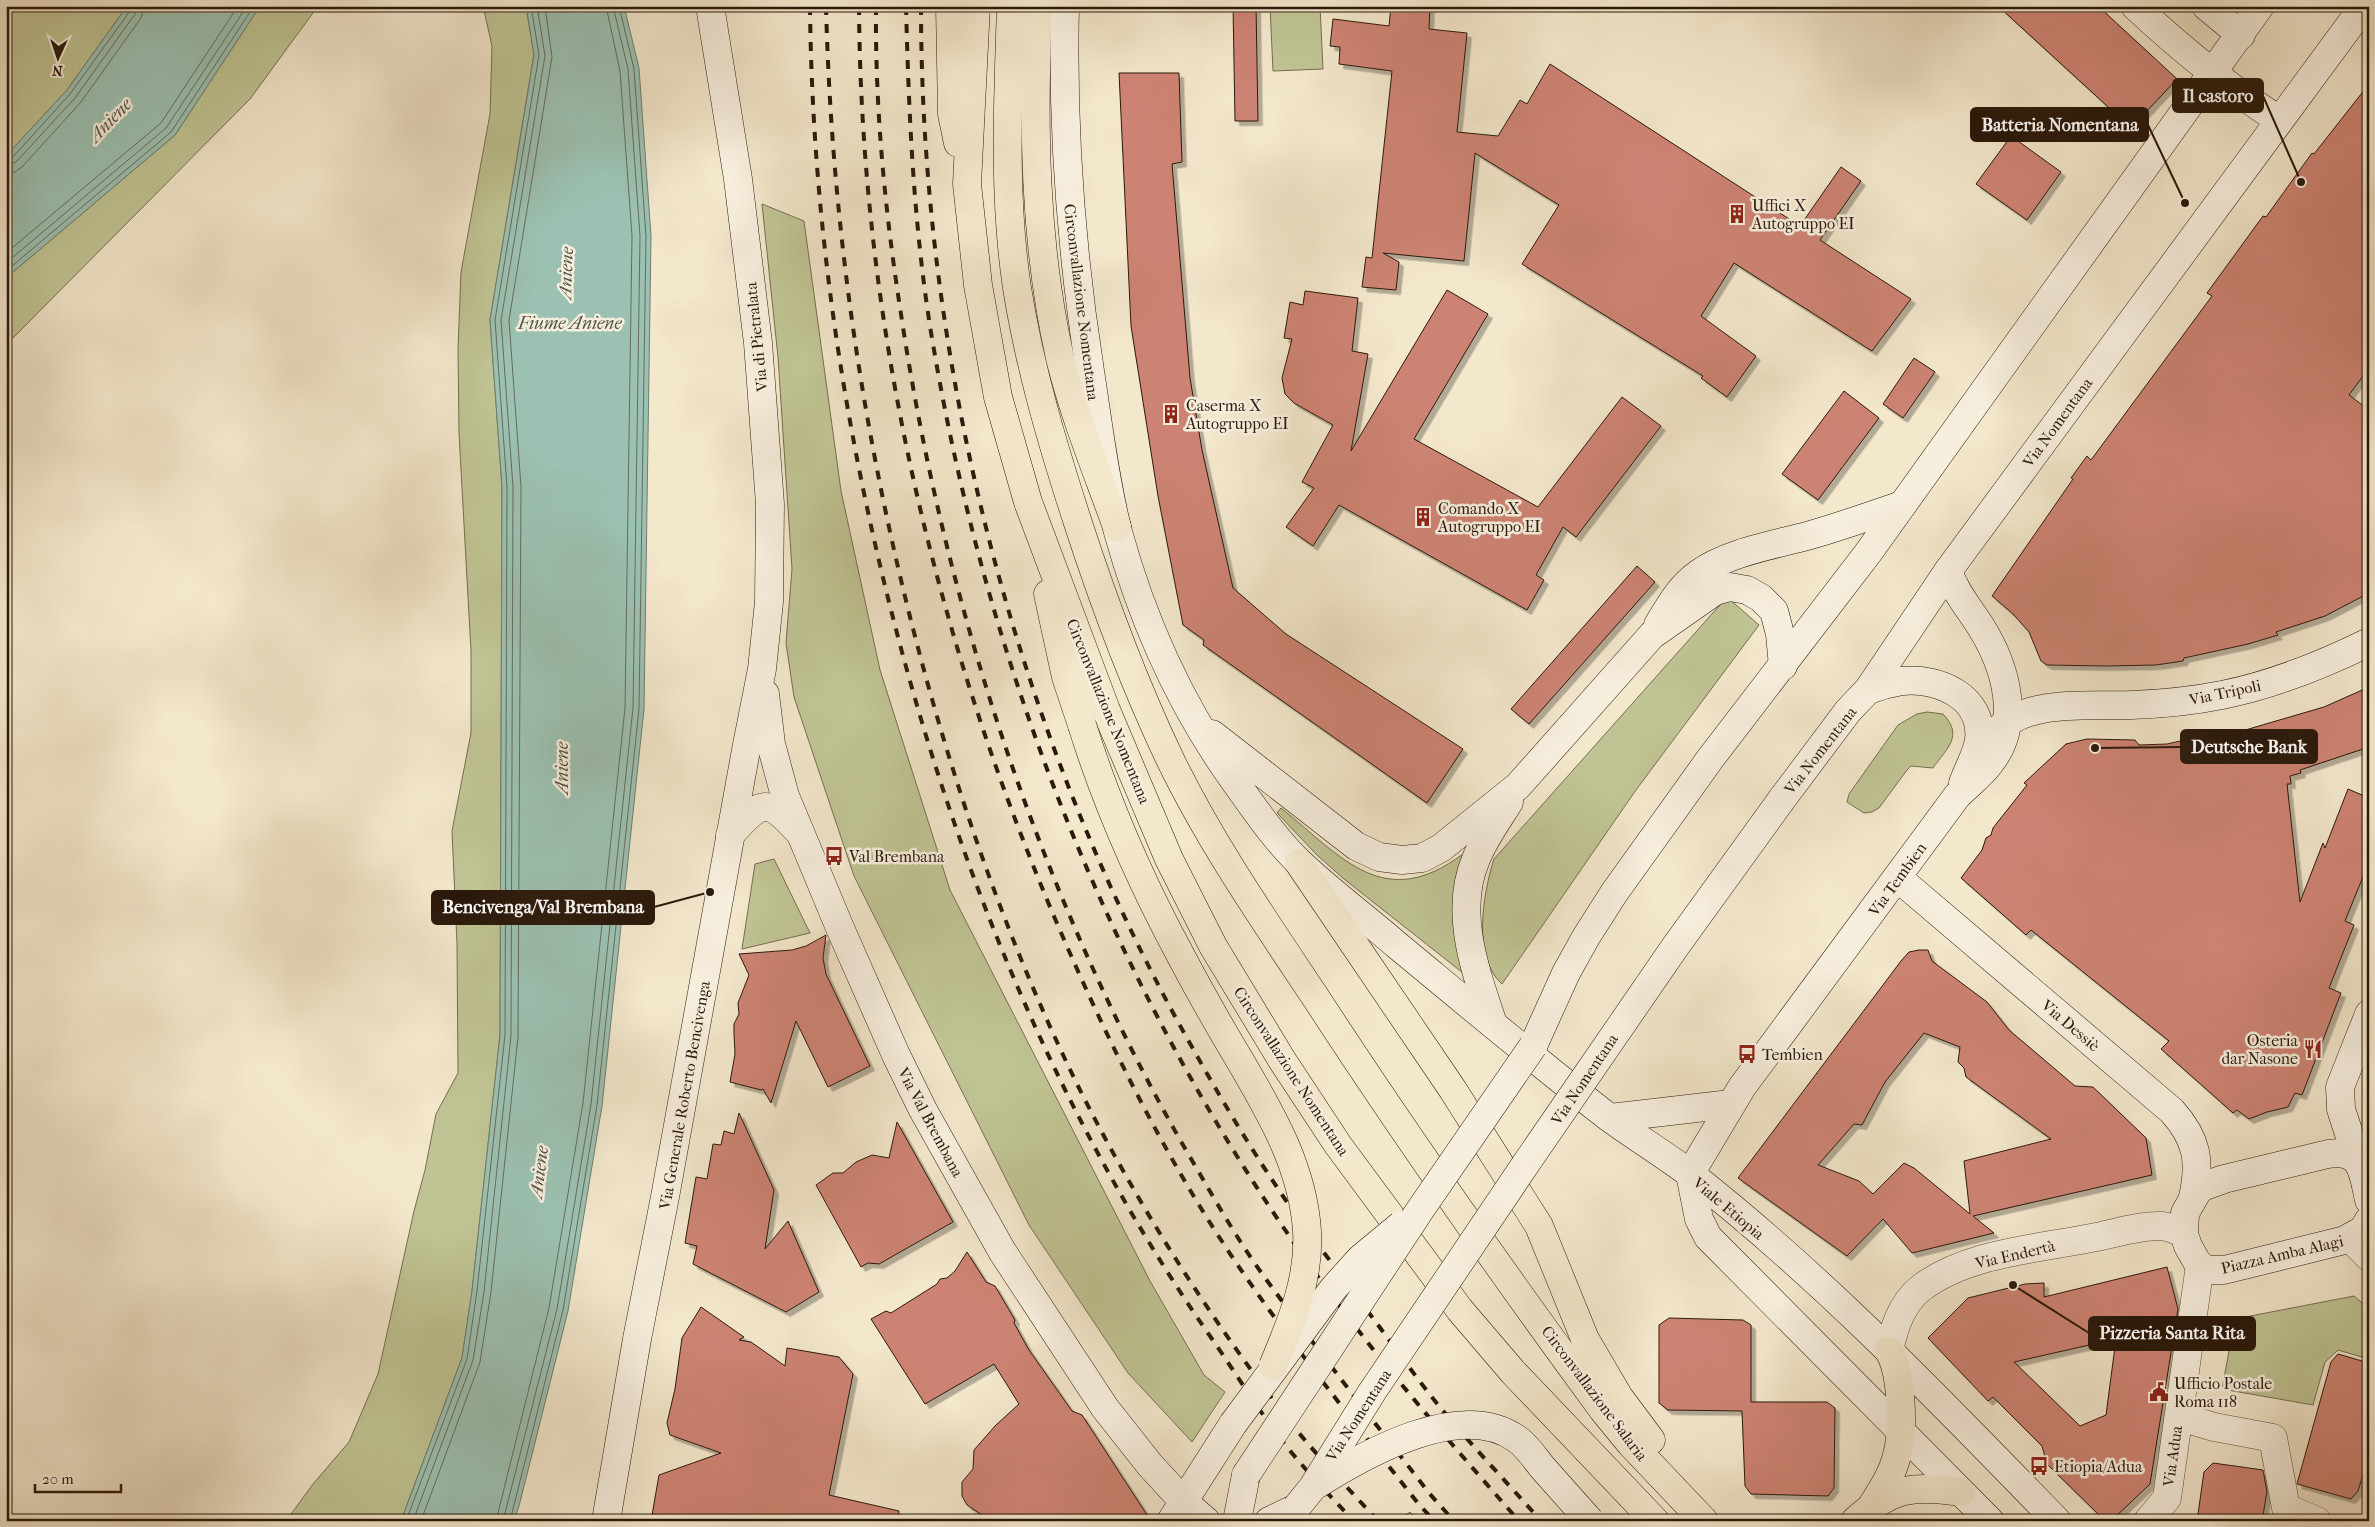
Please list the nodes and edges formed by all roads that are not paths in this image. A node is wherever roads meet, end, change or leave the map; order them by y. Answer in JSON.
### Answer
{"nodes":[{"id":1,"x":710,"y":6,"type":"edge"},
{"id":2,"x":950,"y":6,"type":"edge"},
{"id":3,"x":976,"y":6,"type":"edge"},
{"id":4,"x":1011,"y":6,"type":"edge"},
{"id":5,"x":1038,"y":6,"type":"edge"},
{"id":6,"x":1065,"y":6,"type":"edge"},
{"id":7,"x":2135,"y":6,"type":"edge"},
{"id":8,"x":2206,"y":6,"type":"edge"},
{"id":9,"x":2260,"y":6,"type":"edge"},
{"id":10,"x":2364,"y":6,"type":"edge"},
{"id":11,"x":2241,"y":35,"type":"junction"},
{"id":12,"x":2212,"y":74,"type":"junction"},
{"id":13,"x":2279,"y":120,"type":"junction"},
{"id":14,"x":967,"y":184,"type":"junction"},
{"id":15,"x":1028,"y":502,"type":"junction"},
{"id":16,"x":1902,"y":505,"type":"junction"},
{"id":17,"x":1117,"y":527,"type":"junction"},
{"id":18,"x":1948,"y":571,"type":"junction"},
{"id":19,"x":1652,"y":635,"type":"junction"},
{"id":20,"x":2369,"y":642,"type":"edge"},
{"id":21,"x":1782,"y":666,"type":"junction"},
{"id":22,"x":762,"y":669,"type":"junction"},
{"id":23,"x":2005,"y":682,"type":"junction"},
{"id":24,"x":1868,"y":690,"type":"junction"},
{"id":25,"x":2073,"y":706,"type":"junction"},
{"id":26,"x":2008,"y":721,"type":"junction"},
{"id":27,"x":1199,"y":724,"type":"junction"},
{"id":28,"x":1970,"y":765,"type":"junction"},
{"id":29,"x":1518,"y":786,"type":"junction"},
{"id":30,"x":1957,"y":796,"type":"junction"},
{"id":31,"x":800,"y":833,"type":"junction"},
{"id":32,"x":730,"y":835,"type":"junction"},
{"id":33,"x":1299,"y":862,"type":"junction"},
{"id":34,"x":1898,"y":878,"type":"junction"},
{"id":35,"x":2369,"y":1014,"type":"edge"},
{"id":36,"x":1493,"y":1024,"type":"junction"},
{"id":37,"x":1731,"y":1104,"type":"junction"},
{"id":38,"x":1610,"y":1118,"type":"junction"},
{"id":39,"x":2364,"y":1163,"type":"edge"},
{"id":40,"x":1690,"y":1174,"type":"junction"},
{"id":41,"x":2193,"y":1197,"type":"junction"},
{"id":42,"x":2369,"y":1200,"type":"edge"},
{"id":43,"x":1420,"y":1210,"type":"junction"},
{"id":44,"x":2184,"y":1234,"type":"junction"},
{"id":45,"x":2363,"y":1238,"type":"edge"},
{"id":46,"x":2200,"y":1265,"type":"junction"},
{"id":47,"x":1889,"y":1351,"type":"junction"},
{"id":48,"x":1274,"y":1366,"type":"junction"},
{"id":49,"x":2194,"y":1421,"type":"dead end"},
{"id":50,"x":1900,"y":1430,"type":"junction"},
{"id":51,"x":1313,"y":1487,"type":"junction"},
{"id":52,"x":1961,"y":1492,"type":"junction"},
{"id":53,"x":1177,"y":1511,"type":"edge"},
{"id":54,"x":1864,"y":1512,"type":"edge"},
{"id":55,"x":1293,"y":1514,"type":"edge"},
{"id":56,"x":2285,"y":1514,"type":"edge"},
{"id":57,"x":606,"y":1521,"type":"edge"},
{"id":58,"x":1206,"y":1521,"type":"edge"},
{"id":59,"x":1237,"y":1521,"type":"edge"},
{"id":60,"x":1269,"y":1521,"type":"edge"},
{"id":61,"x":1590,"y":1521,"type":"edge"},
{"id":62,"x":1656,"y":1521,"type":"edge"},
{"id":63,"x":1704,"y":1521,"type":"edge"},
{"id":64,"x":1713,"y":1521,"type":"edge"},
{"id":65,"x":1990,"y":1521,"type":"edge"},
{"id":66,"x":2057,"y":1521,"type":"edge"},
{"id":67,"x":2148,"y":1521,"type":"edge"},
{"id":68,"x":2317,"y":1521,"type":"edge"}],
"edges":[{"from":1,"to":22,"type":"main road","name":"Via di Pietralata"},
{"from":2,"to":14,"type":"highway"},
{"from":3,"to":14,"type":"highway","name":"Circonvallazione Nomentana"},
{"from":4,"to":63,"type":"highway","name":"Circonvallazione Salaria"},
{"from":5,"to":17,"type":"highway"},
{"from":6,"to":17,"type":"main road","name":"Circonvallazione Nomentana"},
{"from":7,"to":12,"type":"main road"},
{"from":8,"to":11,"type":"main road"},
{"from":9,"to":11,"type":"main road"},
{"from":10,"to":13,"type":"main road","name":"Via Nomentana"},
{"from":11,"to":12,"type":"main road"},
{"from":12,"to":13,"type":"main road"},
{"from":12,"to":16,"type":"main road"},
{"from":13,"to":18,"type":"main road","name":"Via Nomentana"},
{"from":14,"to":15,"type":"highway","name":"Circonvallazione Nomentana"},
{"from":15,"to":48,"type":"highway","bridge":true},
{"from":15,"to":62,"type":"highway","name":"Circonvallazione Nomentana"},
{"from":16,"to":19,"type":"main road"},
{"from":16,"to":21,"type":"main road"},
{"from":17,"to":27,"type":"main road","name":"Circonvallazione Nomentana"},
{"from":18,"to":23,"type":"main road","name":"Via Tembien"},
{"from":18,"to":24,"type":"main road","name":"Via Nomentana"},
{"from":19,"to":21,"type":"main road"},
{"from":19,"to":29,"type":"main road"},
{"from":20,"to":25,"type":"main road","name":"Via Tripoli"},
{"from":21,"to":43,"type":"main road","bridge":true},
{"from":22,"to":31,"type":"main road","name":"Via Val Brembana"},
{"from":22,"to":32,"type":"main road","name":"Via Generale Roberto Bencivenga"},
{"from":23,"to":25,"type":"main road","name":"Via Tripoli"},
{"from":23,"to":26,"type":"main road","name":"Via Tembien"},
{"from":24,"to":28,"type":"main road"},
{"from":24,"to":51,"type":"main road","name":"Via Nomentana","bridge":true},
{"from":25,"to":26,"type":"main road","name":"Via Tripoli"},
{"from":26,"to":28,"type":"main road","name":"Via Tripoli"},
{"from":26,"to":30,"type":"main road","name":"Via Tembien"},
{"from":27,"to":29,"type":"main road"},
{"from":27,"to":33,"type":"main road","name":"Circonvallazione Nomentana"},
{"from":28,"to":30,"type":"main road"},
{"from":29,"to":36,"type":"main road"},
{"from":30,"to":34,"type":"main road","name":"Via Tembien"},
{"from":31,"to":32,"type":"main road"},
{"from":31,"to":53,"type":"main road","name":"Via Val Brembana"},
{"from":32,"to":57,"type":"main road","name":"Via Generale Roberto Bencivenga"},
{"from":33,"to":36,"type":"main road","name":"Circonvallazione Nomentana"},
{"from":33,"to":64,"type":"highway"},
{"from":34,"to":37,"type":"main road","name":"Via Tembien"},
{"from":34,"to":41,"type":"main road","name":"Via Dessiè"},
{"from":35,"to":39,"type":"main road"},
{"from":36,"to":38,"type":"main road","name":"Circonvallazione Nomentana"},
{"from":37,"to":38,"type":"main road"},
{"from":37,"to":40,"type":"main road","name":"Via Tembien"},
{"from":38,"to":40,"type":"main road","name":"Circonvallazione Nomentana"},
{"from":39,"to":41,"type":"main road"},
{"from":39,"to":42,"type":"main road"},
{"from":40,"to":47,"type":"main road","name":"Viale Etiopia"},
{"from":40,"to":50,"type":"main road","name":"Viale Etiopia"},
{"from":41,"to":44,"type":"main road","name":"Piazza Amba Alagi"},
{"from":43,"to":48,"type":"main road","bridge":true},
{"from":43,"to":59,"type":"main road","bridge":true},
{"from":44,"to":46,"type":"main road","name":"Piazza Amba Alagi"},
{"from":44,"to":47,"type":"main road","name":"Via Endertà"},
{"from":45,"to":46,"type":"main road","name":"Piazza Amba Alagi"},
{"from":46,"to":67,"type":"main road","name":"Via Adua"},
{"from":47,"to":50,"type":"highway"},
{"from":47,"to":66,"type":"main road","name":"Viale Etiopia"},
{"from":48,"to":53,"type":"main road","bridge":true},
{"from":49,"to":56,"type":"main road"},
{"from":50,"to":52,"type":"main road","name":"Viale Etiopia"},
{"from":50,"to":54,"type":"highway"},
{"from":51,"to":55,"type":"main road","name":"Via Nomentana","bridge":true},
{"from":51,"to":61,"type":"main road","bridge":true},
{"from":52,"to":54,"type":"highway"},
{"from":52,"to":65,"type":"main road","name":"Viale Etiopia"},
{"from":53,"to":58,"type":"main road","name":"Via Val Brembana"},
{"from":55,"to":60,"type":"main road","name":"Via Nomentana"},
{"from":56,"to":68,"type":"main road"}]}
